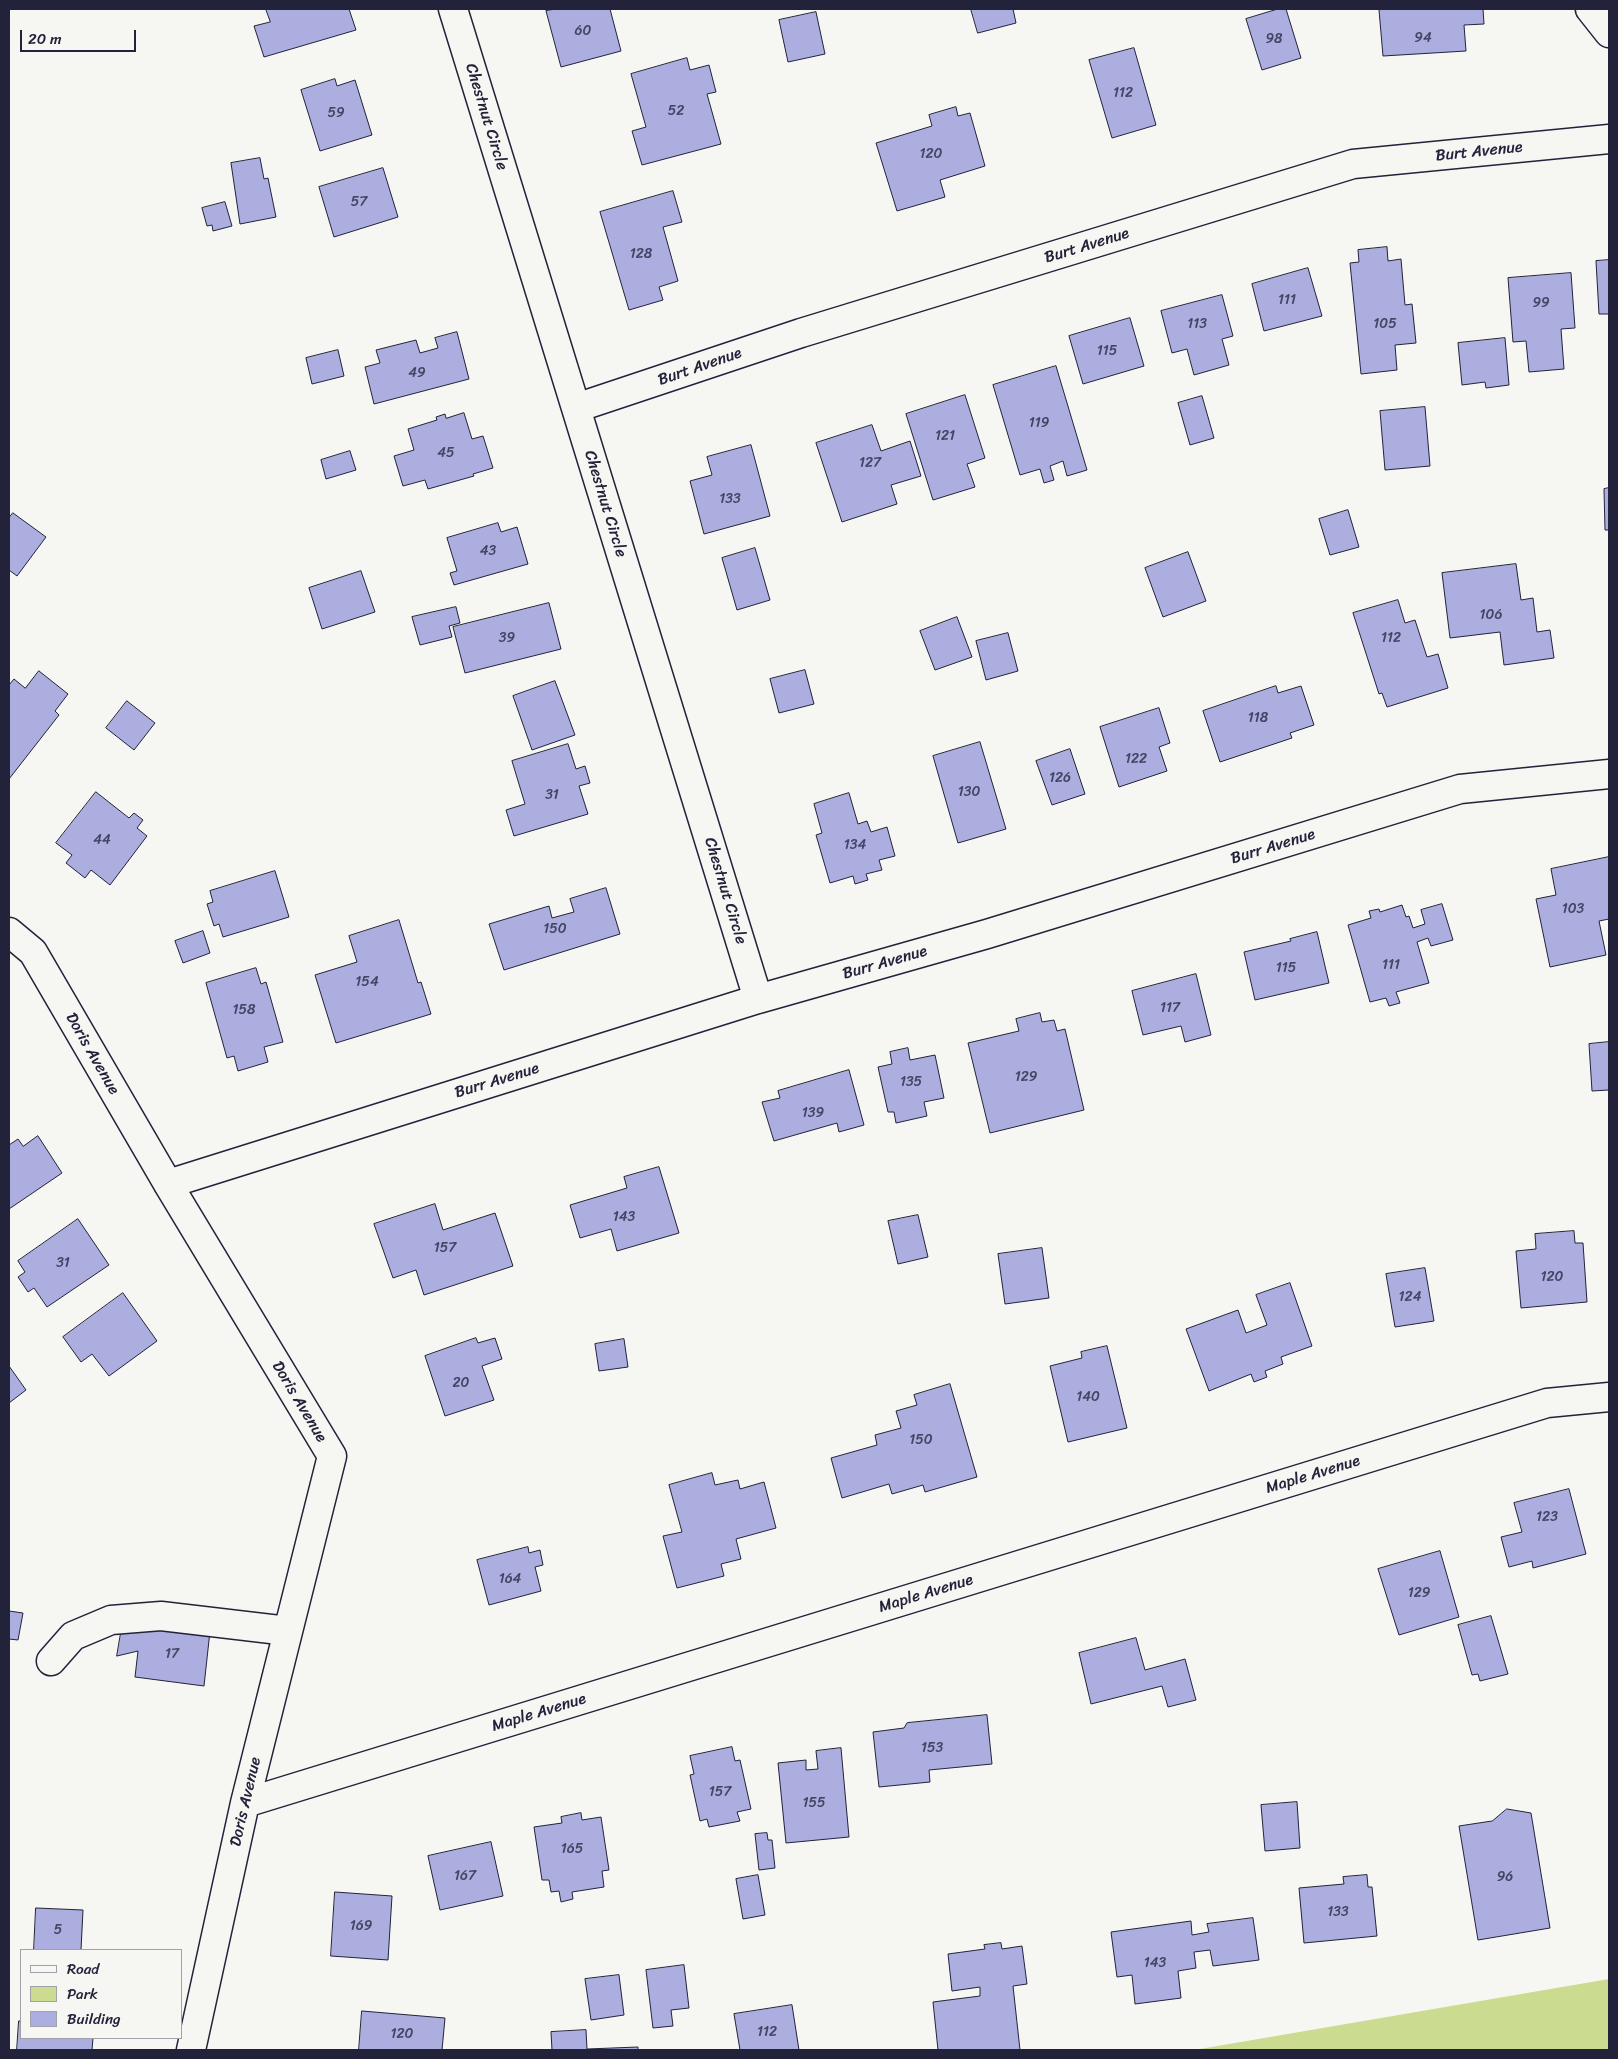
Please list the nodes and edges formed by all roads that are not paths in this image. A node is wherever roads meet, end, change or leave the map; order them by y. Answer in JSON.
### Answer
{"nodes":[{"id":1,"x":453,"y":9,"type":"edge"},
{"id":2,"x":1590,"y":9,"type":"edge"},
{"id":3,"x":1609,"y":33,"type":"edge"},
{"id":4,"x":1609,"y":139,"type":"edge"},
{"id":5,"x":576,"y":408,"type":"junction"},
{"id":6,"x":1609,"y":774,"type":"edge"},
{"id":7,"x":9,"y":932,"type":"edge"},
{"id":8,"x":758,"y":999,"type":"junction"},
{"id":9,"x":168,"y":1184,"type":"junction"},
{"id":10,"x":1609,"y":1397,"type":"edge"},
{"id":11,"x":288,"y":1631,"type":"junction"},
{"id":12,"x":51,"y":1660,"type":"dead end"},
{"id":13,"x":245,"y":1803,"type":"junction"},
{"id":14,"x":190,"y":2050,"type":"edge"}],
"edges":[{"from":1,"to":5,"type":"street","name":"Chestnut Circle"},
{"from":2,"to":3,"type":"street"},
{"from":4,"to":5,"type":"street","name":"Burt Avenue"},
{"from":5,"to":8,"type":"street","name":"Chestnut Circle"},
{"from":6,"to":8,"type":"street","name":"Burr Avenue"},
{"from":7,"to":9,"type":"street","name":"Doris Avenue"},
{"from":8,"to":9,"type":"street","name":"Burr Avenue"},
{"from":9,"to":11,"type":"street","name":"Doris Avenue"},
{"from":10,"to":13,"type":"street","name":"Maple Avenue"},
{"from":11,"to":12,"type":"street"},
{"from":11,"to":13,"type":"street","name":"Doris Avenue"},
{"from":13,"to":14,"type":"street","name":"Doris Avenue"}]}
